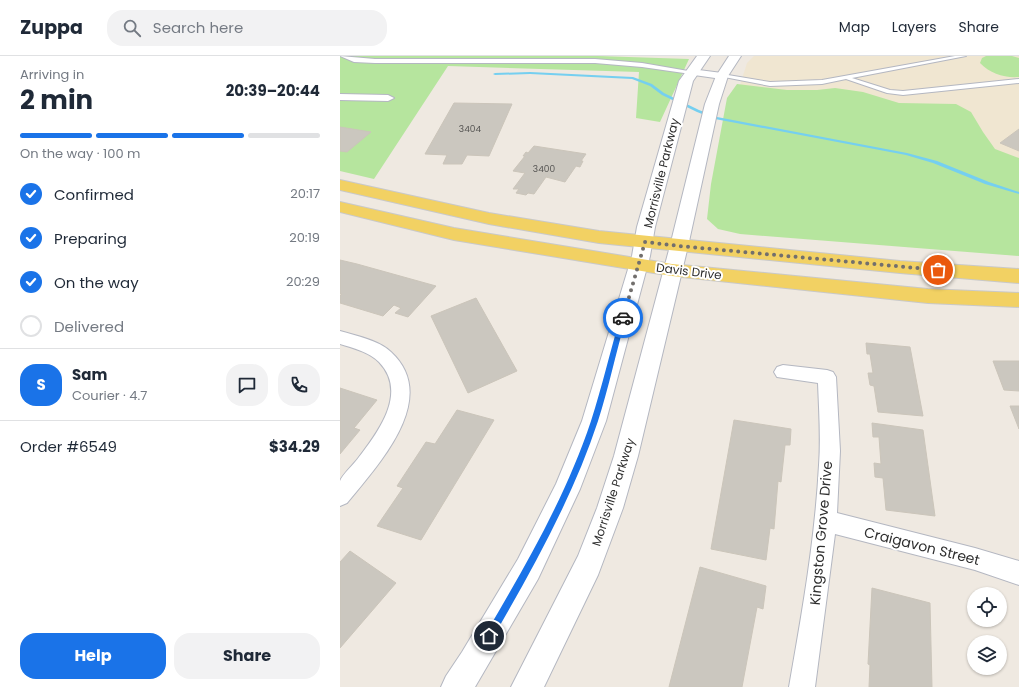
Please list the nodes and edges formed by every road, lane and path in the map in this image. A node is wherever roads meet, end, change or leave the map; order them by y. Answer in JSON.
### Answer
{"nodes":[{"id":1,"x":343,"y":56,"type":"edge"},
{"id":2,"x":704,"y":56,"type":"edge"},
{"id":3,"x":735,"y":56,"type":"edge"},
{"id":4,"x":963,"y":56,"type":"edge"},
{"id":5,"x":691,"y":72,"type":"junction"},
{"id":6,"x":722,"y":76,"type":"junction"},
{"id":7,"x":847,"y":78,"type":"junction"},
{"id":8,"x":1019,"y":81,"type":"edge"},
{"id":9,"x":340,"y":97,"type":"edge"},
{"id":10,"x":388,"y":98,"type":"dead end"},
{"id":11,"x":340,"y":186,"type":"edge"},
{"id":12,"x":340,"y":207,"type":"edge"},
{"id":13,"x":679,"y":246,"type":"junction"},
{"id":14,"x":642,"y":253,"type":"junction"},
{"id":15,"x":672,"y":270,"type":"junction"},
{"id":16,"x":1019,"y":276,"type":"edge"},
{"id":17,"x":1019,"y":300,"type":"edge"},
{"id":18,"x":340,"y":337,"type":"edge"},
{"id":19,"x":783,"y":372,"type":"dead end"},
{"id":20,"x":340,"y":496,"type":"edge"},
{"id":21,"x":826,"y":521,"type":"junction"},
{"id":22,"x":1019,"y":573,"type":"edge"},
{"id":23,"x":457,"y":687,"type":"edge"},
{"id":24,"x":527,"y":687,"type":"edge"},
{"id":25,"x":802,"y":687,"type":"edge"}],
"edges":[{"from":1,"to":5,"type":"lane"},
{"from":2,"to":5,"type":"main road","name":"Morrisville Parkway"},
{"from":3,"to":6,"type":"main road","name":"Morrisville Parkway"},
{"from":4,"to":7,"type":"lane"},
{"from":5,"to":6,"type":"street"},
{"from":5,"to":14,"type":"main road","name":"Morrisville Parkway"},
{"from":6,"to":7,"type":"lane"},
{"from":6,"to":13,"type":"main road","name":"Morrisville Parkway"},
{"from":7,"to":8,"type":"lane"},
{"from":9,"to":10,"type":"street"},
{"from":11,"to":14,"type":"main road","name":"Davis Drive"},
{"from":12,"to":14,"type":"main road","name":"Davis Drive"},
{"from":13,"to":14,"type":"main road","name":"Davis Drive"},
{"from":13,"to":15,"type":"main road","name":"Morrisville Parkway"},
{"from":13,"to":16,"type":"main road","name":"Davis Drive"},
{"from":14,"to":15,"type":"main road","name":"Davis Drive"},
{"from":14,"to":23,"type":"main road","name":"Morrisville Parkway"},
{"from":15,"to":17,"type":"main road","name":"Davis Drive"},
{"from":15,"to":24,"type":"main road","name":"Morrisville Parkway"},
{"from":18,"to":20,"type":"street"},
{"from":19,"to":21,"type":"street","name":"Kingston Grove Drive"},
{"from":21,"to":22,"type":"street","name":"Craigavon Street"},
{"from":21,"to":25,"type":"street","name":"Kingston Grove Drive"}]}
